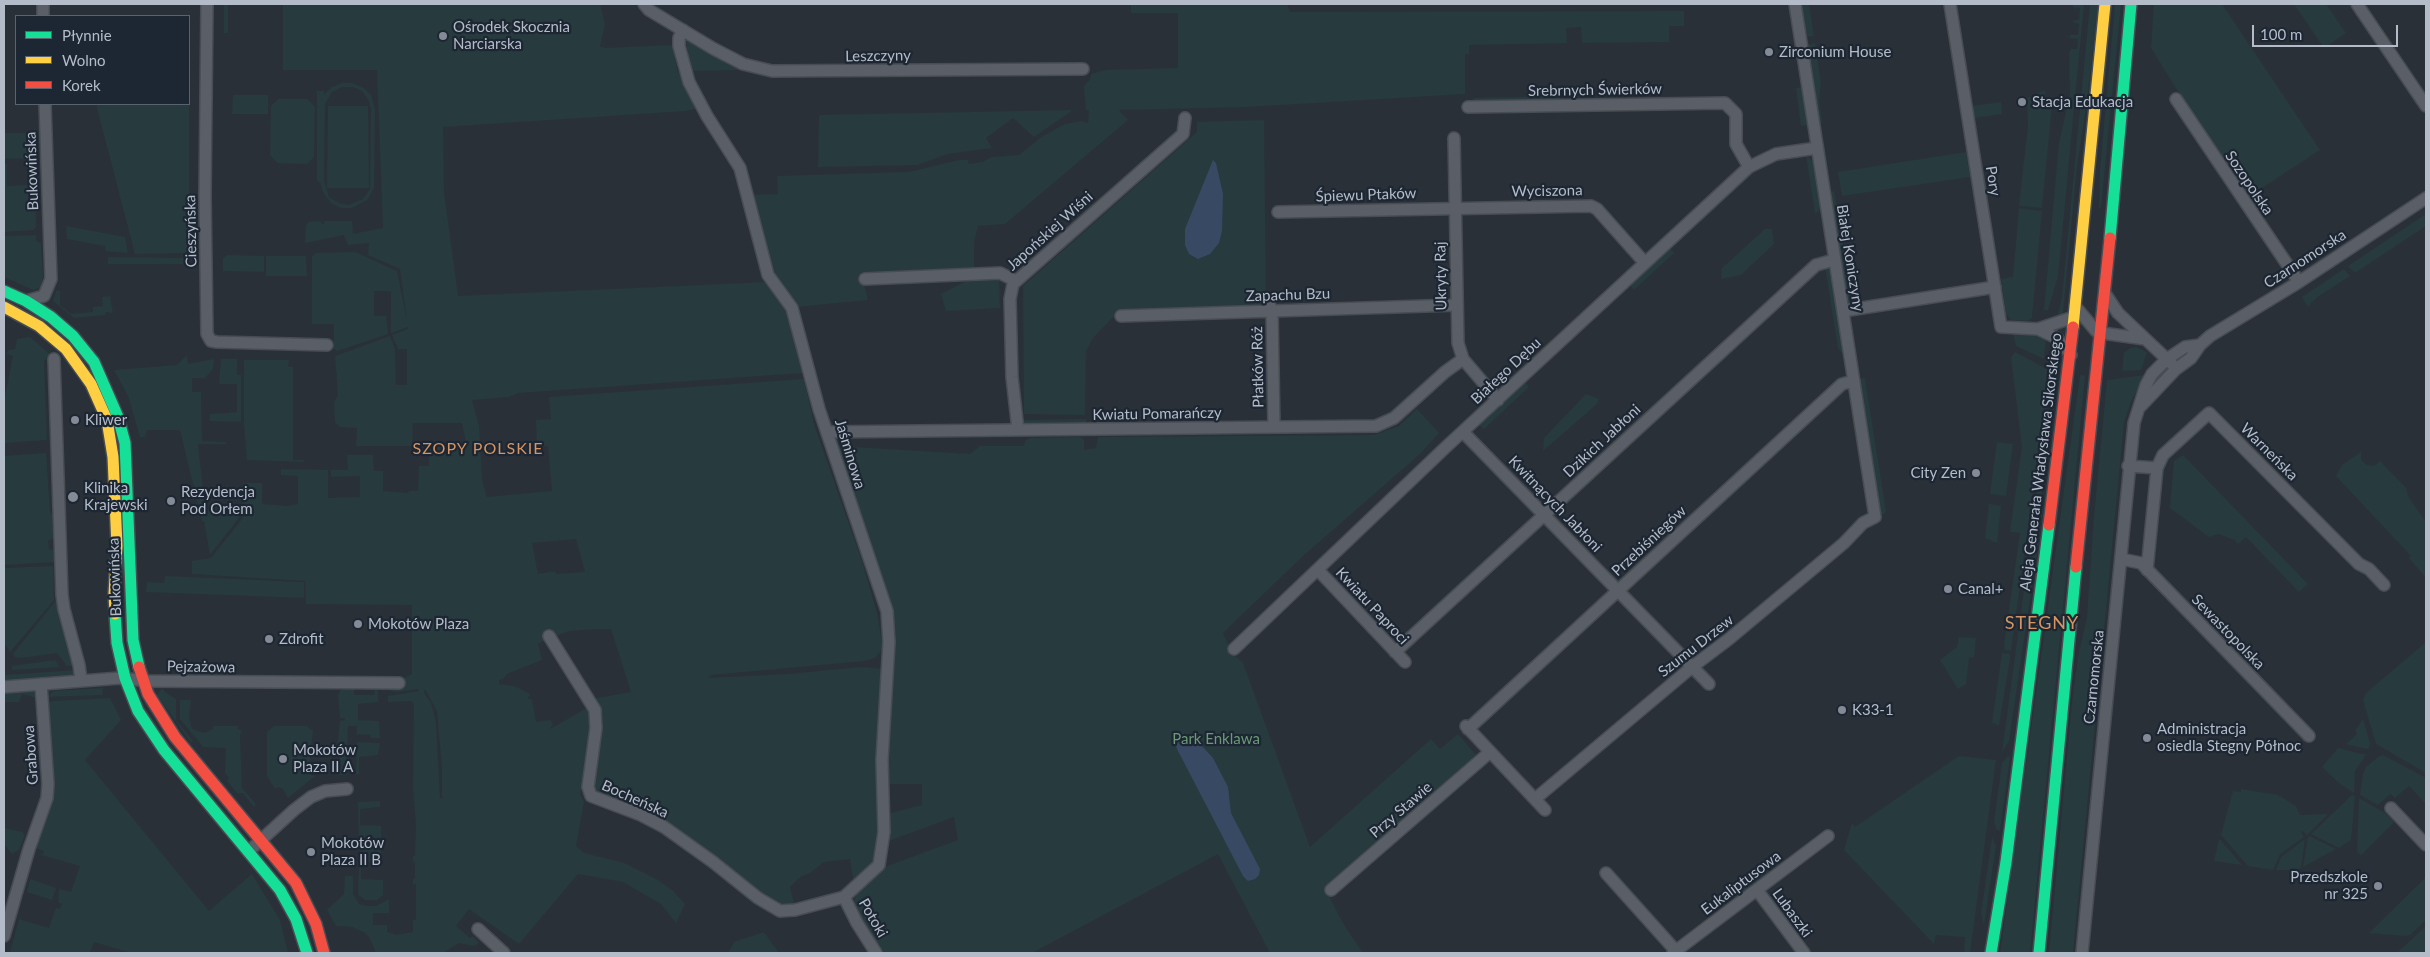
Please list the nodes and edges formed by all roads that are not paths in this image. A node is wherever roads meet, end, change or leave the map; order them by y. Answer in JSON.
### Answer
{"nodes":[{"id":1,"x":207,"y":4,"type":"edge"},
{"id":2,"x":644,"y":4,"type":"edge"},
{"id":3,"x":1795,"y":4,"type":"edge"},
{"id":4,"x":1950,"y":4,"type":"edge"},
{"id":5,"x":2105,"y":4,"type":"edge"},
{"id":6,"x":2131,"y":4,"type":"edge"},
{"id":7,"x":2357,"y":4,"type":"edge"},
{"id":8,"x":683,"y":30,"type":"junction"},
{"id":9,"x":1083,"y":68,"type":"dead end"},
{"id":10,"x":2176,"y":99,"type":"dead end"},
{"id":11,"x":45,"y":105,"type":"edge"},
{"id":12,"x":2426,"y":106,"type":"edge"},
{"id":13,"x":1468,"y":107,"type":"dead end"},
{"id":14,"x":1185,"y":118,"type":"dead end"},
{"id":15,"x":1454,"y":138,"type":"dead end"},
{"id":16,"x":1817,"y":148,"type":"junction"},
{"id":17,"x":1749,"y":167,"type":"junction"},
{"id":18,"x":2426,"y":198,"type":"edge"},
{"id":19,"x":1455,"y":207,"type":"junction"},
{"id":20,"x":1278,"y":212,"type":"dead end"},
{"id":21,"x":1834,"y":260,"type":"junction"},
{"id":22,"x":1645,"y":263,"type":"junction"},
{"id":23,"x":865,"y":279,"type":"dead end"},
{"id":24,"x":1016,"y":281,"type":"junction"},
{"id":25,"x":2298,"y":282,"type":"junction"},
{"id":26,"x":1995,"y":287,"type":"junction"},
{"id":27,"x":4,"y":291,"type":"edge"},
{"id":28,"x":2106,"y":295,"type":"junction"},
{"id":29,"x":44,"y":296,"type":"junction"},
{"id":30,"x":26,"y":301,"type":"junction"},
{"id":31,"x":1456,"y":305,"type":"junction"},
{"id":32,"x":4,"y":307,"type":"edge"},
{"id":33,"x":1271,"y":308,"type":"junction"},
{"id":34,"x":1843,"y":311,"type":"junction"},
{"id":35,"x":2075,"y":312,"type":"junction"},
{"id":36,"x":1121,"y":316,"type":"dead end"},
{"id":37,"x":51,"y":317,"type":"junction"},
{"id":38,"x":2038,"y":329,"type":"junction"},
{"id":39,"x":2102,"y":334,"type":"junction"},
{"id":40,"x":2145,"y":339,"type":"junction"},
{"id":41,"x":2200,"y":344,"type":"junction"},
{"id":42,"x":327,"y":345,"type":"dead end"},
{"id":43,"x":2071,"y":355,"type":"junction"},
{"id":44,"x":54,"y":359,"type":"dead end"},
{"id":45,"x":1463,"y":359,"type":"junction"},
{"id":46,"x":2167,"y":359,"type":"junction"},
{"id":47,"x":2176,"y":368,"type":"junction"},
{"id":48,"x":1854,"y":381,"type":"junction"},
{"id":49,"x":1498,"y":400,"type":"junction"},
{"id":50,"x":2141,"y":406,"type":"junction"},
{"id":51,"x":1274,"y":427,"type":"junction"},
{"id":52,"x":1018,"y":430,"type":"junction"},
{"id":53,"x":828,"y":432,"type":"junction"},
{"id":54,"x":1463,"y":432,"type":"junction"},
{"id":55,"x":2128,"y":466,"type":"junction"},
{"id":56,"x":2157,"y":468,"type":"junction"},
{"id":57,"x":1544,"y":515,"type":"junction"},
{"id":58,"x":1875,"y":517,"type":"joint"},
{"id":59,"x":2121,"y":559,"type":"junction"},
{"id":60,"x":1318,"y":570,"type":"junction"},
{"id":61,"x":2147,"y":570,"type":"junction"},
{"id":62,"x":2384,"y":585,"type":"dead end"},
{"id":63,"x":1618,"y":591,"type":"junction"},
{"id":64,"x":549,"y":636,"type":"dead end"},
{"id":65,"x":1234,"y":649,"type":"dead end"},
{"id":66,"x":1395,"y":652,"type":"junction"},
{"id":67,"x":1405,"y":662,"type":"dead end"},
{"id":68,"x":1692,"y":667,"type":"junction"},
{"id":69,"x":125,"y":678,"type":"junction"},
{"id":70,"x":81,"y":680,"type":"junction"},
{"id":71,"x":143,"y":680,"type":"junction"},
{"id":72,"x":399,"y":683,"type":"dead end"},
{"id":73,"x":41,"y":684,"type":"junction"},
{"id":74,"x":1709,"y":684,"type":"dead end"},
{"id":75,"x":4,"y":687,"type":"edge"},
{"id":76,"x":2309,"y":736,"type":"dead end"},
{"id":77,"x":1490,"y":752,"type":"junction"},
{"id":78,"x":347,"y":789,"type":"dead end"},
{"id":79,"x":1535,"y":799,"type":"junction"},
{"id":80,"x":2391,"y":808,"type":"dead end"},
{"id":81,"x":1545,"y":810,"type":"dead end"},
{"id":82,"x":1828,"y":836,"type":"dead end"},
{"id":83,"x":262,"y":840,"type":"junction"},
{"id":84,"x":2426,"y":845,"type":"edge"},
{"id":85,"x":249,"y":852,"type":"junction"},
{"id":86,"x":1606,"y":873,"type":"dead end"},
{"id":87,"x":1331,"y":890,"type":"dead end"},
{"id":88,"x":1757,"y":890,"type":"junction"},
{"id":89,"x":844,"y":897,"type":"junction"},
{"id":90,"x":478,"y":930,"type":"dead end"},
{"id":91,"x":4,"y":936,"type":"edge"},
{"id":92,"x":1674,"y":952,"type":"edge"},
{"id":93,"x":307,"y":953,"type":"edge"},
{"id":94,"x":324,"y":953,"type":"edge"},
{"id":95,"x":504,"y":953,"type":"edge"},
{"id":96,"x":876,"y":953,"type":"edge"},
{"id":97,"x":1804,"y":953,"type":"edge"},
{"id":98,"x":1992,"y":953,"type":"edge"},
{"id":99,"x":2039,"y":953,"type":"edge"},
{"id":100,"x":2082,"y":953,"type":"edge"}],
"edges":[{"from":1,"to":42,"type":"street","name":"Cieszyńska"},
{"from":2,"to":8,"type":"street","name":"Leszczyny"},
{"from":3,"to":16,"type":"street","name":"Białej Koniczyny"},
{"from":4,"to":26,"type":"street","name":"Pory"},
{"from":5,"to":35,"type":"main road","name":"Aleja Generała Władysława Sikorskiego"},
{"from":6,"to":28,"type":"main road"},
{"from":7,"to":12,"type":"street"},
{"from":8,"to":9,"type":"street","name":"Leszczyny"},
{"from":8,"to":53,"type":"street","name":"Jaśminowa"},
{"from":10,"to":25,"type":"street","name":"Sozopolska"},
{"from":11,"to":29,"type":"street","name":"Bukowińska"},
{"from":13,"to":17,"type":"street","name":"Srebrnych Świerków"},
{"from":14,"to":24,"type":"street","name":"Japońskiej Wiśni"},
{"from":15,"to":19,"type":"street","name":"Ukryty Raj"},
{"from":16,"to":17,"type":"street","name":"Białego Dębu"},
{"from":16,"to":21,"type":"street","name":"Białej Koniczyny"},
{"from":17,"to":22,"type":"street","name":"Białego Dębu"},
{"from":18,"to":25,"type":"street","name":"Czarnomorska"},
{"from":19,"to":20,"type":"street","name":"Śpiewu Ptaków"},
{"from":19,"to":22,"type":"street","name":"Wyciszona"},
{"from":19,"to":31,"type":"street","name":"Ukryty Raj"},
{"from":21,"to":34,"type":"street","name":"Białej Koniczyny"},
{"from":21,"to":57,"type":"street","name":"Dzikich Jabłoni"},
{"from":22,"to":49,"type":"street","name":"Białego Dębu"},
{"from":23,"to":24,"type":"street"},
{"from":24,"to":52,"type":"street","name":"Japońskiej Wiśni"},
{"from":25,"to":41,"type":"street","name":"Czarnomorska"},
{"from":26,"to":34,"type":"street"},
{"from":26,"to":38,"type":"street","name":"Pory"},
{"from":27,"to":30,"type":"main road","name":"Bukowińska"},
{"from":28,"to":39,"type":"main road"},
{"from":28,"to":40,"type":"street"},
{"from":29,"to":30,"type":"street"},
{"from":29,"to":37,"type":"street"},
{"from":30,"to":37,"type":"main road","name":"Bukowińska"},
{"from":31,"to":33,"type":"street","name":"Zapachu Bzu"},
{"from":31,"to":45,"type":"street","name":"Ukryty Raj"},
{"from":32,"to":69,"type":"main road","name":"Bukowińska"},
{"from":33,"to":36,"type":"street","name":"Zapachu Bzu"},
{"from":33,"to":51,"type":"street","name":"Płatków Róż"},
{"from":34,"to":48,"type":"street","name":"Białej Koniczyny"},
{"from":35,"to":38,"type":"street","name":"Pory"},
{"from":35,"to":39,"type":"street"},
{"from":35,"to":43,"type":"main road","name":"Aleja Generała Władysława Sikorskiego"},
{"from":37,"to":71,"type":"main road","name":"Bukowińska"},
{"from":38,"to":43,"type":"street","name":"Pory"},
{"from":39,"to":40,"type":"street"},
{"from":39,"to":99,"type":"main road"},
{"from":40,"to":46,"type":"street"},
{"from":41,"to":46,"type":"street","name":"Czarnomorska"},
{"from":41,"to":47,"type":"street","name":"Czarnomorska"},
{"from":43,"to":98,"type":"main road","name":"Aleja Generała Władysława Sikorskiego"},
{"from":44,"to":70,"type":"street"},
{"from":45,"to":49,"type":"street","name":"Ukryty Raj"},
{"from":45,"to":51,"type":"street","name":"Kwiatu Pomarańczy"},
{"from":46,"to":47,"type":"street"},
{"from":46,"to":50,"type":"street","name":"Czarnomorska"},
{"from":47,"to":50,"type":"street","name":"Czarnomorska"},
{"from":48,"to":58,"type":"street","name":"Białej Koniczyny"},
{"from":48,"to":63,"type":"street","name":"Przebiśniegów"},
{"from":49,"to":54,"type":"street","name":"Białego Dębu"},
{"from":50,"to":55,"type":"street","name":"Czarnomorska"},
{"from":51,"to":52,"type":"street","name":"Kwiatu Pomarańczy"},
{"from":52,"to":53,"type":"street","name":"Kwiatu Pomarańczy"},
{"from":53,"to":89,"type":"street","name":"Jaśminowa"},
{"from":54,"to":57,"type":"street","name":"Kwitnących Jabłoni"},
{"from":54,"to":60,"type":"street","name":"Białego Dębu"},
{"from":55,"to":56,"type":"street"},
{"from":55,"to":59,"type":"street","name":"Czarnomorska"},
{"from":56,"to":61,"type":"street"},
{"from":56,"to":62,"type":"street","name":"Warneńska"},
{"from":57,"to":63,"type":"street","name":"Kwitnących Jabłoni"},
{"from":57,"to":66,"type":"street","name":"Dzikich Jabłoni"},
{"from":58,"to":68,"type":"street","name":"Szumu Drzew"},
{"from":59,"to":61,"type":"street","name":"Sewastopolska"},
{"from":59,"to":100,"type":"street","name":"Czarnomorska"},
{"from":60,"to":65,"type":"street","name":"Białego Dębu"},
{"from":60,"to":66,"type":"street","name":"Kwiatu Paproci"},
{"from":61,"to":76,"type":"street","name":"Sewastopolska"},
{"from":63,"to":68,"type":"street","name":"Kwitnących Jabłoni"},
{"from":63,"to":77,"type":"street","name":"Przebiśniegów"},
{"from":64,"to":89,"type":"street","name":"Bocheńska"},
{"from":66,"to":67,"type":"street","name":"Kwiatu Paproci"},
{"from":68,"to":74,"type":"street","name":"Kwitnących Jabłoni"},
{"from":68,"to":79,"type":"street","name":"Szumu Drzew"},
{"from":69,"to":70,"type":"street","name":"Pejzażowa"},
{"from":69,"to":71,"type":"street","name":"Pejzażowa"},
{"from":69,"to":85,"type":"main road","name":"Bukowińska"},
{"from":70,"to":73,"type":"street","name":"Pejzażowa"},
{"from":71,"to":72,"type":"street","name":"Pejzażowa"},
{"from":71,"to":83,"type":"main road","name":"Bukowińska"},
{"from":73,"to":75,"type":"street","name":"Pejzażowa"},
{"from":73,"to":91,"type":"street","name":"Grabowa"},
{"from":77,"to":79,"type":"street"},
{"from":77,"to":87,"type":"street","name":"Przy Stawie"},
{"from":78,"to":83,"type":"street"},
{"from":79,"to":81,"type":"street"},
{"from":80,"to":84,"type":"street"},
{"from":82,"to":88,"type":"street","name":"Eukaliptusowa"},
{"from":83,"to":85,"type":"street"},
{"from":83,"to":94,"type":"main road","name":"Bukowińska"},
{"from":85,"to":93,"type":"main road","name":"Bukowińska"},
{"from":86,"to":92,"type":"street"},
{"from":88,"to":92,"type":"street","name":"Eukaliptusowa"},
{"from":88,"to":97,"type":"street","name":"Lubaszki"},
{"from":89,"to":96,"type":"street","name":"Potoki"},
{"from":90,"to":95,"type":"street"}]}
